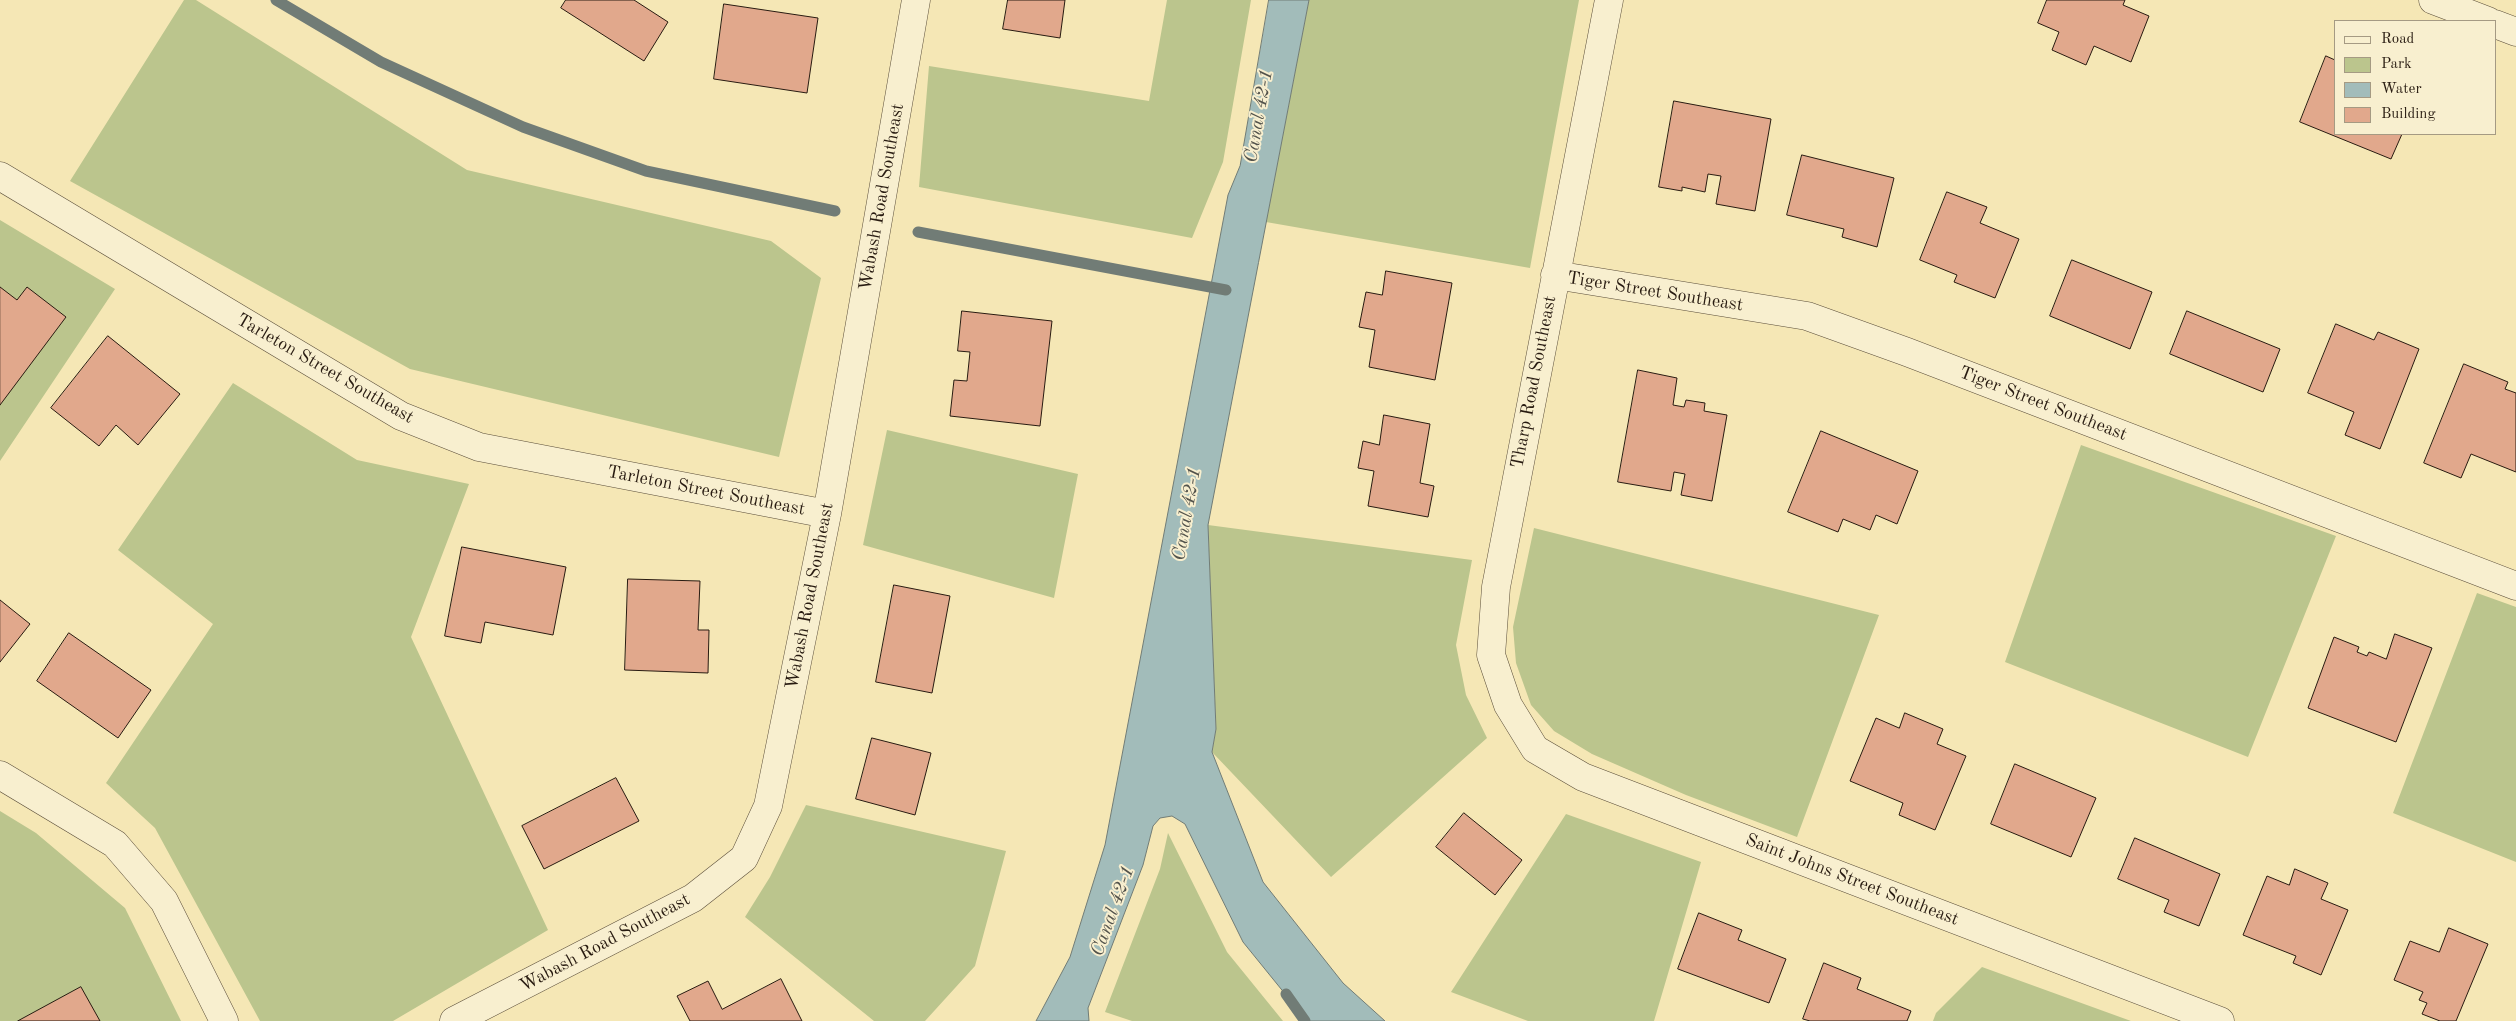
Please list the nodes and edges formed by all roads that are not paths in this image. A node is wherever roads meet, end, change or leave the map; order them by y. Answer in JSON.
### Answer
{"nodes":[{"id":1,"x":916,"y":0,"type":"edge"},
{"id":2,"x":1609,"y":0,"type":"edge"},
{"id":3,"x":2433,"y":0,"type":"edge"},
{"id":4,"x":2485,"y":20,"type":"edge"},
{"id":5,"x":2496,"y":24,"type":"edge"},
{"id":6,"x":2516,"y":32,"type":"edge"},
{"id":7,"x":0,"y":176,"type":"edge"},
{"id":8,"x":1555,"y":275,"type":"junction"},
{"id":9,"x":827,"y":514,"type":"junction"},
{"id":10,"x":2516,"y":586,"type":"edge"},
{"id":11,"x":1508,"y":705,"type":"joint"},
{"id":12,"x":0,"y":775,"type":"edge"},
{"id":13,"x":224,"y":1021,"type":"edge"},
{"id":14,"x":454,"y":1021,"type":"edge"},
{"id":15,"x":2220,"y":1021,"type":"edge"}],
"edges":[{"from":1,"to":9,"type":"street","name":"Wabash Road Southeast"},
{"from":2,"to":8,"type":"street","name":"Tharp Road Southeast"},
{"from":3,"to":4,"type":"street"},
{"from":5,"to":6,"type":"street"},
{"from":7,"to":9,"type":"street","name":"Tarleton Street Southeast"},
{"from":8,"to":10,"type":"street","name":"Tiger Street Southeast"},
{"from":8,"to":11,"type":"street","name":"Tharp Road Southeast"},
{"from":9,"to":14,"type":"street","name":"Wabash Road Southeast"},
{"from":11,"to":15,"type":"street","name":"Saint Johns Street Southeast"},
{"from":12,"to":13,"type":"street"}]}
